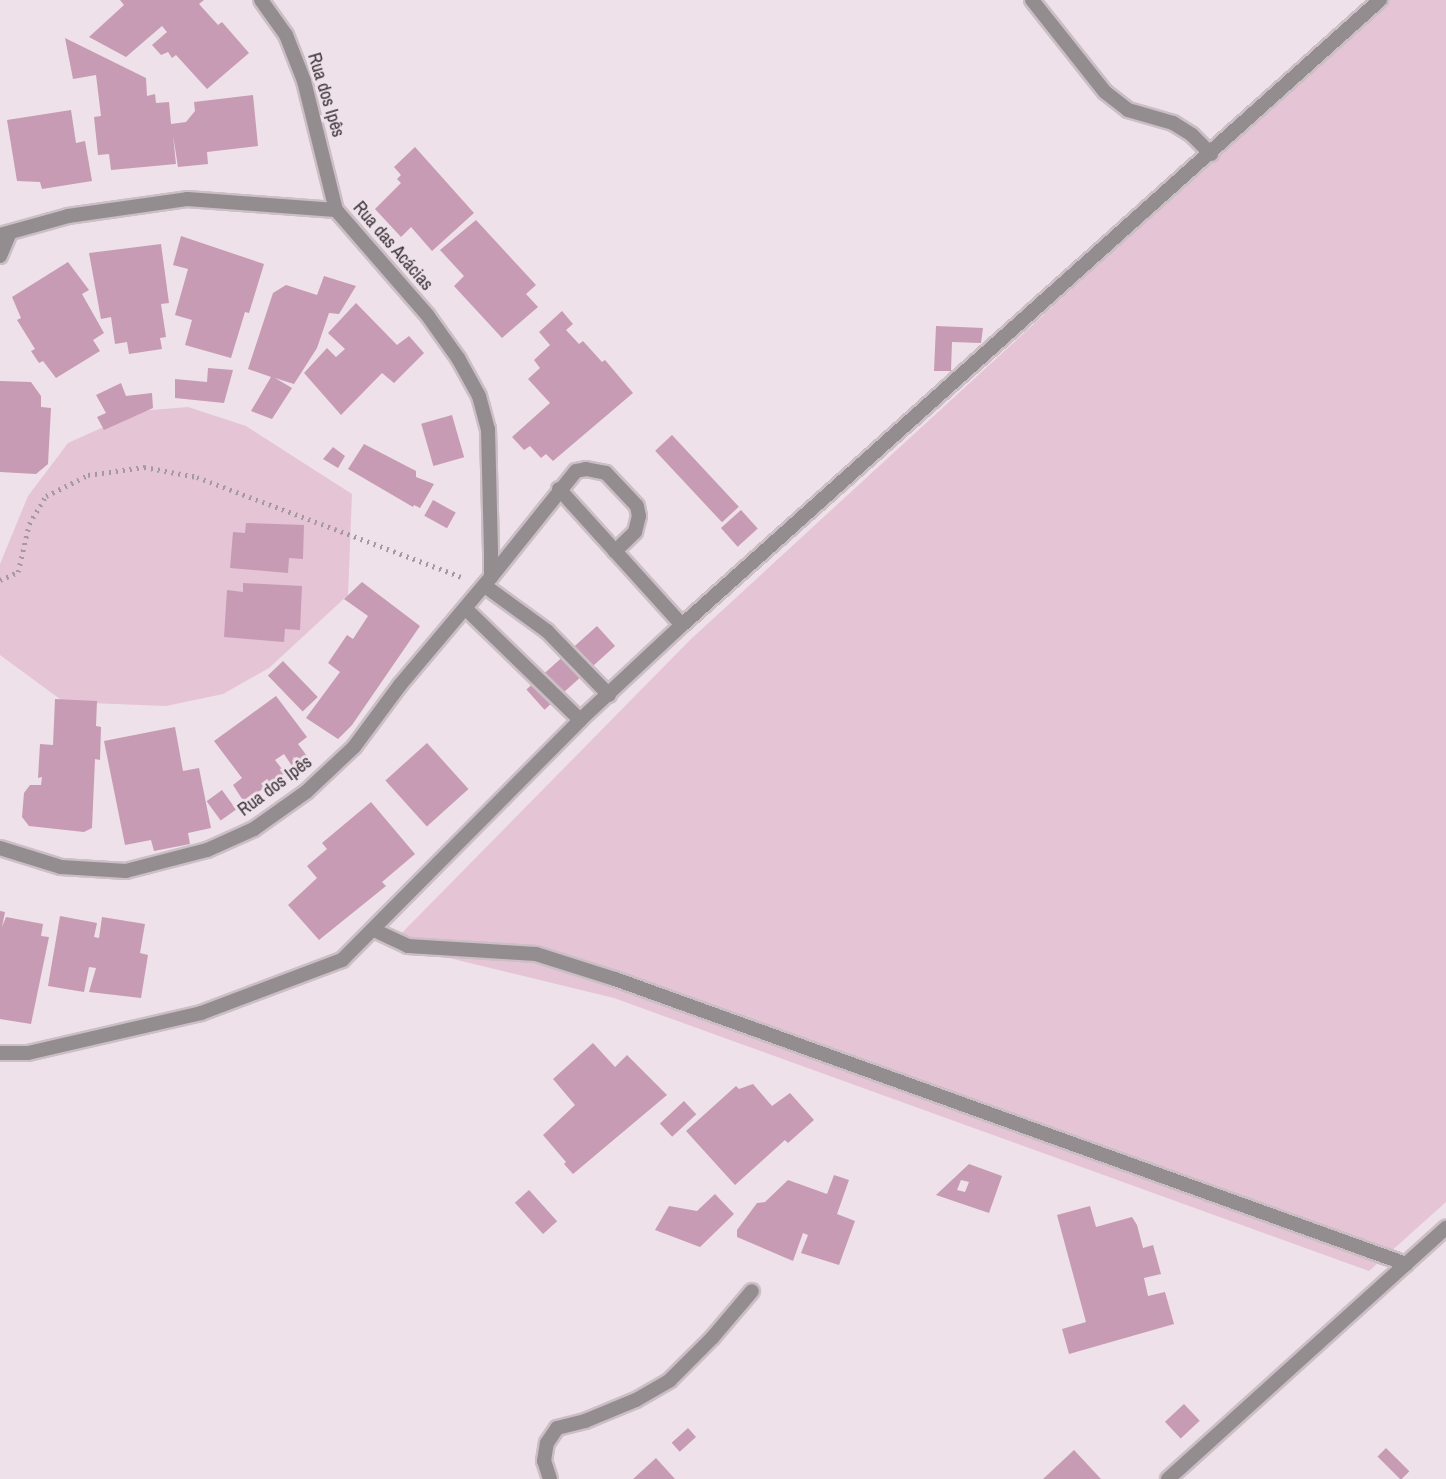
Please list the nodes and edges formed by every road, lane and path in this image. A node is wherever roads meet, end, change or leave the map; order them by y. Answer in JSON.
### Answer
{"nodes":[{"id":1,"x":261,"y":0,"type":"edge"},
{"id":2,"x":1031,"y":0,"type":"edge"},
{"id":3,"x":1380,"y":0,"type":"edge"},
{"id":4,"x":1211,"y":154,"type":"junction"},
{"id":5,"x":336,"y":210,"type":"junction"},
{"id":6,"x":5,"y":234,"type":"edge"},
{"id":7,"x":0,"y":256,"type":"edge"},
{"id":8,"x":559,"y":489,"type":"junction"},
{"id":9,"x":615,"y":551,"type":"junction"},
{"id":10,"x":0,"y":580,"type":"edge"},
{"id":11,"x":488,"y":581,"type":"junction"},
{"id":12,"x":466,"y":609,"type":"junction"},
{"id":13,"x":682,"y":625,"type":"junction"},
{"id":14,"x":609,"y":695,"type":"junction"},
{"id":15,"x":580,"y":720,"type":"junction"},
{"id":16,"x":0,"y":848,"type":"edge"},
{"id":17,"x":374,"y":930,"type":"junction"},
{"id":18,"x":0,"y":1053,"type":"edge"},
{"id":19,"x":1446,"y":1228,"type":"edge"},
{"id":20,"x":1406,"y":1264,"type":"junction"},
{"id":21,"x":752,"y":1291,"type":"dead end"},
{"id":22,"x":550,"y":1479,"type":"edge"},
{"id":23,"x":1168,"y":1479,"type":"edge"}],
"edges":[{"from":1,"to":5,"type":"street","name":"Rua dos Ipês"},
{"from":2,"to":4,"type":"street"},
{"from":3,"to":4,"type":"street"},
{"from":4,"to":13,"type":"street"},
{"from":5,"to":6,"type":"street","name":"Rua das Acácias"},
{"from":5,"to":11,"type":"street","name":"Rua das Acácias"},
{"from":6,"to":7,"type":"street"},
{"from":8,"to":9,"type":"street"},
{"from":8,"to":9,"type":"street"},
{"from":8,"to":11,"type":"street"},
{"from":9,"to":13,"type":"street"},
{"from":10,"to":11,"type":"path"},
{"from":11,"to":12,"type":"street"},
{"from":11,"to":14,"type":"street"},
{"from":12,"to":15,"type":"street"},
{"from":12,"to":16,"type":"street","name":"Rua dos Ipês"},
{"from":13,"to":14,"type":"street"},
{"from":14,"to":15,"type":"street"},
{"from":15,"to":17,"type":"street"},
{"from":17,"to":18,"type":"street"},
{"from":17,"to":20,"type":"street"},
{"from":19,"to":20,"type":"street"},
{"from":20,"to":23,"type":"street"},
{"from":21,"to":22,"type":"street"}]}
